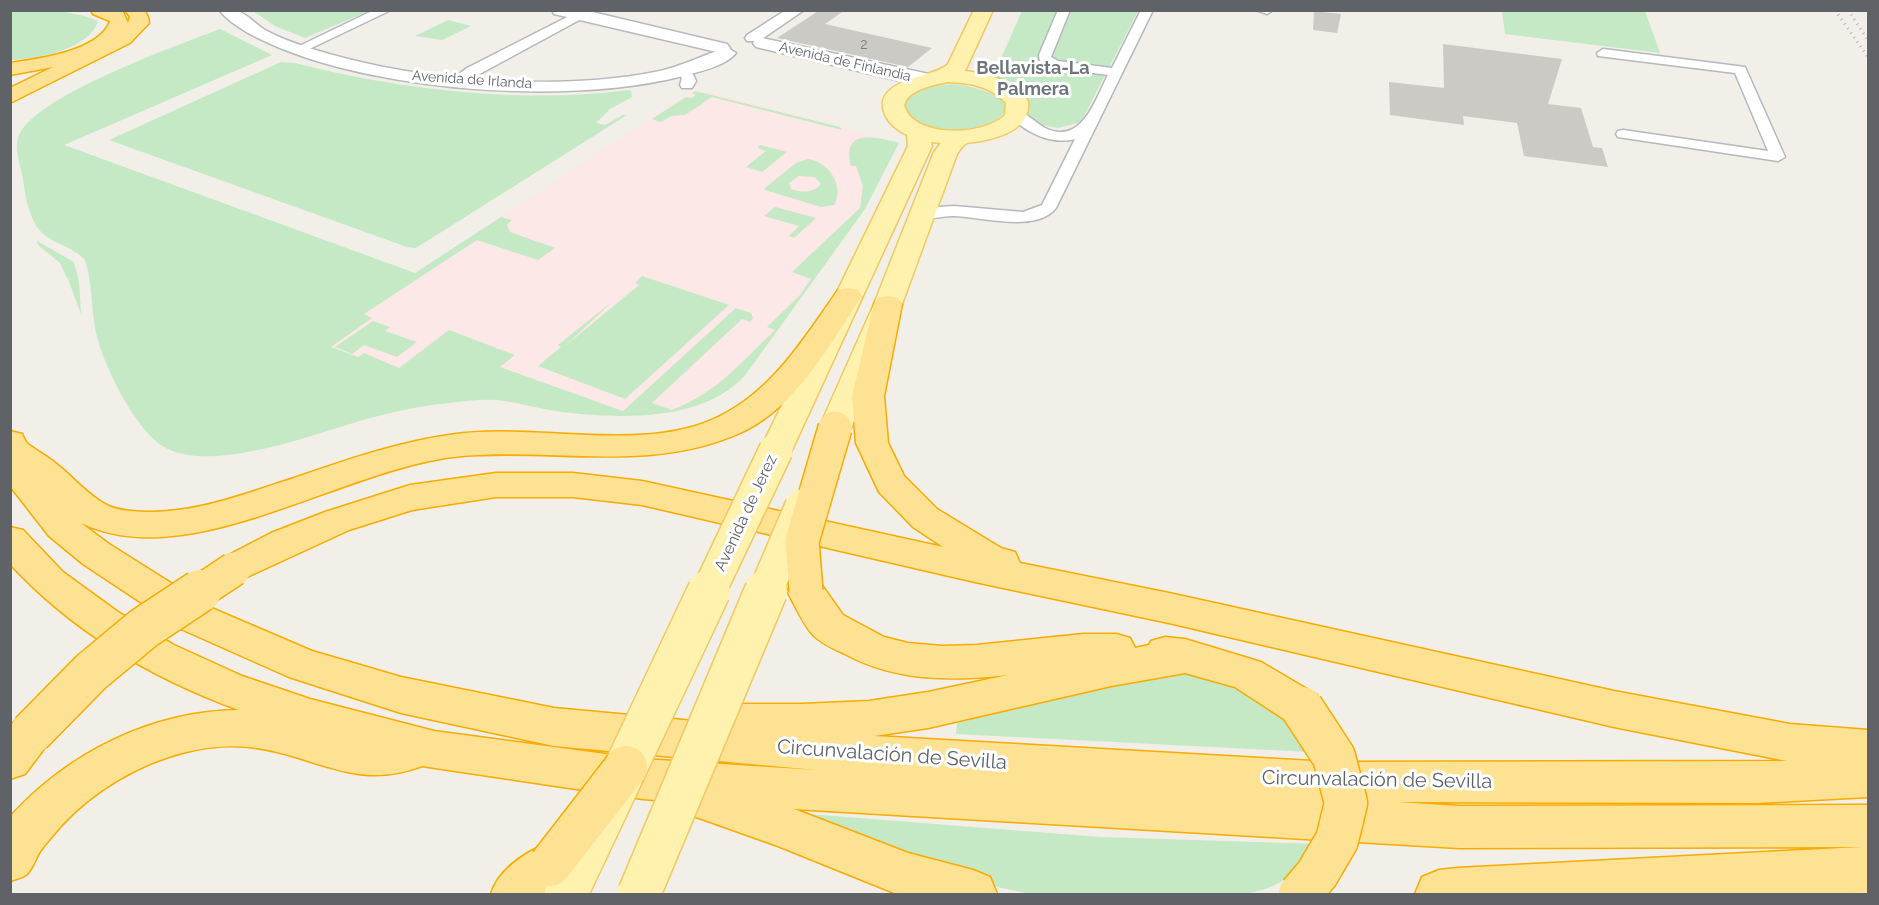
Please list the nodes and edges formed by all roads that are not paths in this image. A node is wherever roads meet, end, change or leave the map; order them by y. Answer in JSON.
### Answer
{"nodes":[{"id":1,"x":86,"y":10,"type":"edge"},
{"id":2,"x":100,"y":10,"type":"edge"},
{"id":3,"x":226,"y":10,"type":"edge"},
{"id":4,"x":385,"y":10,"type":"edge"},
{"id":5,"x":560,"y":10,"type":"edge"},
{"id":6,"x":617,"y":10,"type":"edge"},
{"id":7,"x":797,"y":10,"type":"edge"},
{"id":8,"x":984,"y":10,"type":"edge"},
{"id":9,"x":1064,"y":10,"type":"edge"},
{"id":10,"x":1147,"y":10,"type":"edge"},
{"id":11,"x":1262,"y":10,"type":"edge"},
{"id":12,"x":133,"y":11,"type":"edge"},
{"id":13,"x":1267,"y":11,"type":"edge"},
{"id":14,"x":579,"y":15,"type":"junction"},
{"id":15,"x":741,"y":46,"type":"junction"},
{"id":16,"x":297,"y":50,"type":"junction"},
{"id":17,"x":1603,"y":53,"type":"dead end"},
{"id":18,"x":10,"y":67,"type":"edge"},
{"id":19,"x":1115,"y":72,"type":"junction"},
{"id":20,"x":938,"y":78,"type":"junction"},
{"id":21,"x":458,"y":80,"type":"junction"},
{"id":22,"x":900,"y":93,"type":"junction"},
{"id":23,"x":10,"y":97,"type":"edge"},
{"id":24,"x":1017,"y":115,"type":"junction"},
{"id":25,"x":1088,"y":126,"type":"junction"},
{"id":26,"x":918,"y":130,"type":"junction"},
{"id":27,"x":1623,"y":134,"type":"dead end"},
{"id":28,"x":959,"y":138,"type":"junction"},
{"id":29,"x":923,"y":215,"type":"junction"},
{"id":30,"x":848,"y":296,"type":"junction"},
{"id":31,"x":888,"y":304,"type":"junction"},
{"id":32,"x":835,"y":428,"type":"junction"},
{"id":33,"x":12,"y":446,"type":"edge"},
{"id":34,"x":10,"y":540,"type":"edge"},
{"id":35,"x":1169,"y":608,"type":"junction"},
{"id":36,"x":1185,"y":656,"type":"junction"},
{"id":37,"x":401,"y":695,"type":"junction"},
{"id":38,"x":21,"y":746,"type":"edge"},
{"id":39,"x":1869,"y":749,"type":"edge"},
{"id":40,"x":434,"y":750,"type":"junction"},
{"id":41,"x":634,"y":773,"type":"junction"},
{"id":42,"x":1869,"y":777,"type":"edge"},
{"id":43,"x":1869,"y":826,"type":"edge"},
{"id":44,"x":10,"y":859,"type":"edge"},
{"id":45,"x":1869,"y":870,"type":"edge"},
{"id":46,"x":558,"y":880,"type":"edge"},
{"id":47,"x":1300,"y":888,"type":"edge"},
{"id":48,"x":514,"y":894,"type":"edge"},
{"id":49,"x":639,"y":894,"type":"edge"},
{"id":50,"x":973,"y":894,"type":"edge"},
{"id":51,"x":1439,"y":894,"type":"edge"}],
"edges":[{"from":1,"to":18,"type":"highway"},
{"from":2,"to":18,"type":"highway"},
{"from":3,"to":16,"type":"street","name":"Avenida de Irlanda"},
{"from":4,"to":16,"type":"street"},
{"from":5,"to":14,"type":"main road","name":"Avenida de Finlandia"},
{"from":6,"to":15,"type":"main road","name":"Avenida de Finlandia"},
{"from":7,"to":15,"type":"street","name":"Avenida de Irlanda"},
{"from":8,"to":20,"type":"main road"},
{"from":9,"to":19,"type":"street"},
{"from":10,"to":19,"type":"street"},
{"from":11,"to":13,"type":"street"},
{"from":12,"to":23,"type":"highway"},
{"from":14,"to":15,"type":"main road","name":"Avenida de Finlandia"},
{"from":14,"to":21,"type":"street"},
{"from":15,"to":20,"type":"main road","name":"Avenida de Finlandia"},
{"from":15,"to":21,"type":"street","name":"Avenida de Irlanda"},
{"from":15,"to":22,"type":"main road","name":"Avenida de Finlandia"},
{"from":16,"to":21,"type":"street","name":"Avenida de Irlanda"},
{"from":17,"to":27,"type":"street"},
{"from":19,"to":25,"type":"street"},
{"from":20,"to":22,"type":"main road"},
{"from":20,"to":24,"type":"main road"},
{"from":22,"to":26,"type":"main road"},
{"from":24,"to":25,"type":"street"},
{"from":24,"to":28,"type":"main road"},
{"from":25,"to":29,"type":"street"},
{"from":26,"to":28,"type":"main road"},
{"from":26,"to":30,"type":"main road","name":"Avenida de Jerez"},
{"from":28,"to":29,"type":"main road"},
{"from":29,"to":31,"type":"main road"},
{"from":30,"to":33,"type":"highway"},
{"from":30,"to":41,"type":"main road","name":"Avenida de Jerez","bridge":true},
{"from":31,"to":32,"type":"main road"},
{"from":31,"to":35,"type":"highway"},
{"from":32,"to":36,"type":"highway","bridge":true},
{"from":32,"to":49,"type":"main road","bridge":true},
{"from":33,"to":37,"type":"highway","name":"Circunvalación de Sevilla"},
{"from":34,"to":40,"type":"highway"},
{"from":35,"to":38,"type":"highway","bridge":true},
{"from":35,"to":39,"type":"highway"},
{"from":36,"to":37,"type":"highway"},
{"from":36,"to":47,"type":"highway","bridge":true},
{"from":37,"to":42,"type":"highway","name":"Circunvalación de Sevilla"},
{"from":40,"to":41,"type":"highway"},
{"from":40,"to":44,"type":"highway"},
{"from":41,"to":43,"type":"highway"},
{"from":41,"to":46,"type":"main road","name":"Avenida de Jerez","bridge":true},
{"from":41,"to":50,"type":"highway"},
{"from":45,"to":51,"type":"highway"},
{"from":46,"to":48,"type":"highway"}]}
